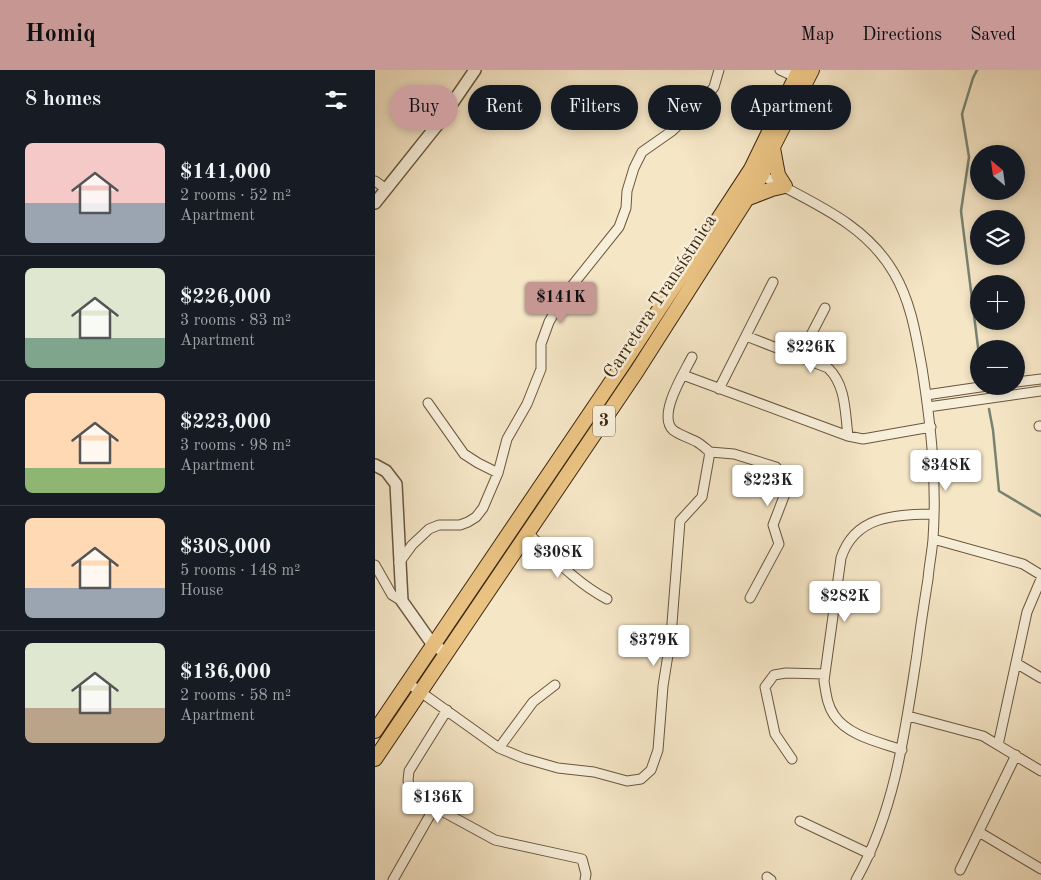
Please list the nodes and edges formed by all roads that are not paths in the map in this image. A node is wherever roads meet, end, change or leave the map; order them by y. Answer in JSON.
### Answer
{"nodes":[{"id":1,"x":475,"y":70,"type":"edge"},
{"id":2,"x":719,"y":70,"type":"edge"},
{"id":3,"x":780,"y":70,"type":"edge"},
{"id":4,"x":812,"y":70,"type":"edge"},
{"id":5,"x":797,"y":74,"type":"edge"},
{"id":6,"x":773,"y":147,"type":"junction"},
{"id":7,"x":756,"y":172,"type":"junction"},
{"id":8,"x":375,"y":180,"type":"edge"},
{"id":9,"x":785,"y":186,"type":"junction"},
{"id":10,"x":386,"y":189,"type":"junction"},
{"id":11,"x":747,"y":199,"type":"junction"},
{"id":12,"x":375,"y":203,"type":"edge"},
{"id":13,"x":773,"y":282,"type":"dead end"},
{"id":14,"x":825,"y":308,"type":"dead end"},
{"id":15,"x":746,"y":336,"type":"junction"},
{"id":16,"x":800,"y":356,"type":"junction"},
{"id":17,"x":692,"y":357,"type":"dead end"},
{"id":18,"x":683,"y":375,"type":"junction"},
{"id":19,"x":1041,"y":379,"type":"edge"},
{"id":20,"x":1025,"y":381,"type":"edge"},
{"id":21,"x":719,"y":389,"type":"junction"},
{"id":22,"x":970,"y":389,"type":"edge"},
{"id":23,"x":1041,"y":391,"type":"edge"},
{"id":24,"x":926,"y":395,"type":"junction"},
{"id":25,"x":428,"y":403,"type":"dead end"},
{"id":26,"x":928,"y":407,"type":"junction"},
{"id":27,"x":931,"y":427,"type":"junction"},
{"id":28,"x":848,"y":436,"type":"junction"},
{"id":29,"x":710,"y":452,"type":"junction"},
{"id":30,"x":375,"y":465,"type":"edge"},
{"id":31,"x":498,"y":473,"type":"junction"},
{"id":32,"x":933,"y":514,"type":"junction"},
{"id":33,"x":528,"y":533,"type":"junction"},
{"id":34,"x":933,"y":539,"type":"junction"},
{"id":35,"x":399,"y":564,"type":"junction"},
{"id":36,"x":375,"y":565,"type":"edge"},
{"id":37,"x":1041,"y":575,"type":"edge"},
{"id":38,"x":1041,"y":580,"type":"edge"},
{"id":39,"x":750,"y":598,"type":"dead end"},
{"id":40,"x":607,"y":599,"type":"dead end"},
{"id":41,"x":402,"y":601,"type":"junction"},
{"id":42,"x":433,"y":645,"type":"junction"},
{"id":43,"x":447,"y":653,"type":"junction"},
{"id":44,"x":1016,"y":663,"type":"junction"},
{"id":45,"x":825,"y":674,"type":"junction"},
{"id":46,"x":1041,"y":678,"type":"edge"},
{"id":47,"x":407,"y":683,"type":"junction"},
{"id":48,"x":555,"y":685,"type":"dead end"},
{"id":49,"x":421,"y":692,"type":"junction"},
{"id":50,"x":447,"y":710,"type":"junction"},
{"id":51,"x":908,"y":716,"type":"junction"},
{"id":52,"x":375,"y":731,"type":"edge"},
{"id":53,"x":998,"y":745,"type":"junction"},
{"id":54,"x":499,"y":748,"type":"junction"},
{"id":55,"x":901,"y":750,"type":"junction"},
{"id":56,"x":1016,"y":755,"type":"junction"},
{"id":57,"x":375,"y":759,"type":"edge"},
{"id":58,"x":792,"y":759,"type":"dead end"},
{"id":59,"x":1041,"y":770,"type":"edge"},
{"id":60,"x":433,"y":808,"type":"junction"},
{"id":61,"x":800,"y":821,"type":"dead end"},
{"id":62,"x":979,"y":832,"type":"junction"},
{"id":63,"x":870,"y":854,"type":"junction"},
{"id":64,"x":1041,"y":869,"type":"edge"},
{"id":65,"x":960,"y":870,"type":"dead end"},
{"id":66,"x":397,"y":879,"type":"edge"},
{"id":67,"x":585,"y":880,"type":"edge"},
{"id":68,"x":856,"y":880,"type":"edge"}],
"edges":[{"from":1,"to":10,"type":"street"},
{"from":2,"to":31,"type":"street"},
{"from":3,"to":5,"type":"street"},
{"from":4,"to":6,"type":"main road","name":"Carretera Transístmica","number":"3"},
{"from":5,"to":7,"type":"main road","name":"Carretera Transístmica","number":"3"},
{"from":6,"to":7,"type":"main road","name":"Carretera Transístmica","number":"3"},
{"from":6,"to":9,"type":"main road"},
{"from":7,"to":9,"type":"street"},
{"from":7,"to":11,"type":"main road","name":"Carretera Transístmica","number":"3"},
{"from":7,"to":42,"type":"main road","name":"Carretera Transístmica","number":"3"},
{"from":8,"to":10,"type":"street"},
{"from":9,"to":11,"type":"main road"},
{"from":9,"to":24,"type":"street"},
{"from":10,"to":12,"type":"street"},
{"from":11,"to":33,"type":"main road","name":"Carretera Transístmica","number":"3"},
{"from":13,"to":15,"type":"street"},
{"from":14,"to":16,"type":"street"},
{"from":15,"to":16,"type":"street"},
{"from":15,"to":21,"type":"street"},
{"from":16,"to":28,"type":"street"},
{"from":17,"to":18,"type":"street"},
{"from":18,"to":21,"type":"street"},
{"from":18,"to":29,"type":"street"},
{"from":19,"to":20,"type":"street"},
{"from":21,"to":28,"type":"street"},
{"from":22,"to":24,"type":"street"},
{"from":23,"to":26,"type":"street"},
{"from":24,"to":26,"type":"street"},
{"from":25,"to":31,"type":"street"},
{"from":26,"to":27,"type":"street"},
{"from":27,"to":28,"type":"street"},
{"from":27,"to":32,"type":"street"},
{"from":29,"to":39,"type":"street"},
{"from":29,"to":54,"type":"street"},
{"from":30,"to":35,"type":"street"},
{"from":31,"to":35,"type":"street"},
{"from":32,"to":34,"type":"street"},
{"from":32,"to":45,"type":"street"},
{"from":33,"to":40,"type":"street"},
{"from":33,"to":43,"type":"main road","name":"Carretera Transístmica","number":"3"},
{"from":34,"to":37,"type":"street"},
{"from":34,"to":51,"type":"street"},
{"from":35,"to":41,"type":"street"},
{"from":36,"to":41,"type":"street"},
{"from":38,"to":44,"type":"street"},
{"from":41,"to":42,"type":"street"},
{"from":42,"to":43,"type":"street"},
{"from":42,"to":47,"type":"main road","name":"Carretera Transístmica","number":"3"},
{"from":43,"to":49,"type":"main road","name":"Carretera Transístmica","number":"3"},
{"from":44,"to":46,"type":"street"},
{"from":44,"to":53,"type":"street"},
{"from":45,"to":55,"type":"street"},
{"from":45,"to":58,"type":"street"},
{"from":47,"to":49,"type":"street"},
{"from":47,"to":52,"type":"main road","name":"Carretera Transístmica","number":"3"},
{"from":48,"to":54,"type":"street"},
{"from":49,"to":50,"type":"street"},
{"from":49,"to":57,"type":"main road","name":"Carretera Transístmica","number":"3"},
{"from":50,"to":54,"type":"street"},
{"from":50,"to":60,"type":"street"},
{"from":51,"to":53,"type":"street"},
{"from":51,"to":55,"type":"street"},
{"from":53,"to":56,"type":"street"},
{"from":55,"to":63,"type":"street"},
{"from":56,"to":59,"type":"street"},
{"from":56,"to":62,"type":"street"},
{"from":60,"to":66,"type":"street"},
{"from":60,"to":67,"type":"street"},
{"from":61,"to":63,"type":"street"},
{"from":62,"to":64,"type":"street"},
{"from":62,"to":65,"type":"street"},
{"from":63,"to":68,"type":"street"}]}
